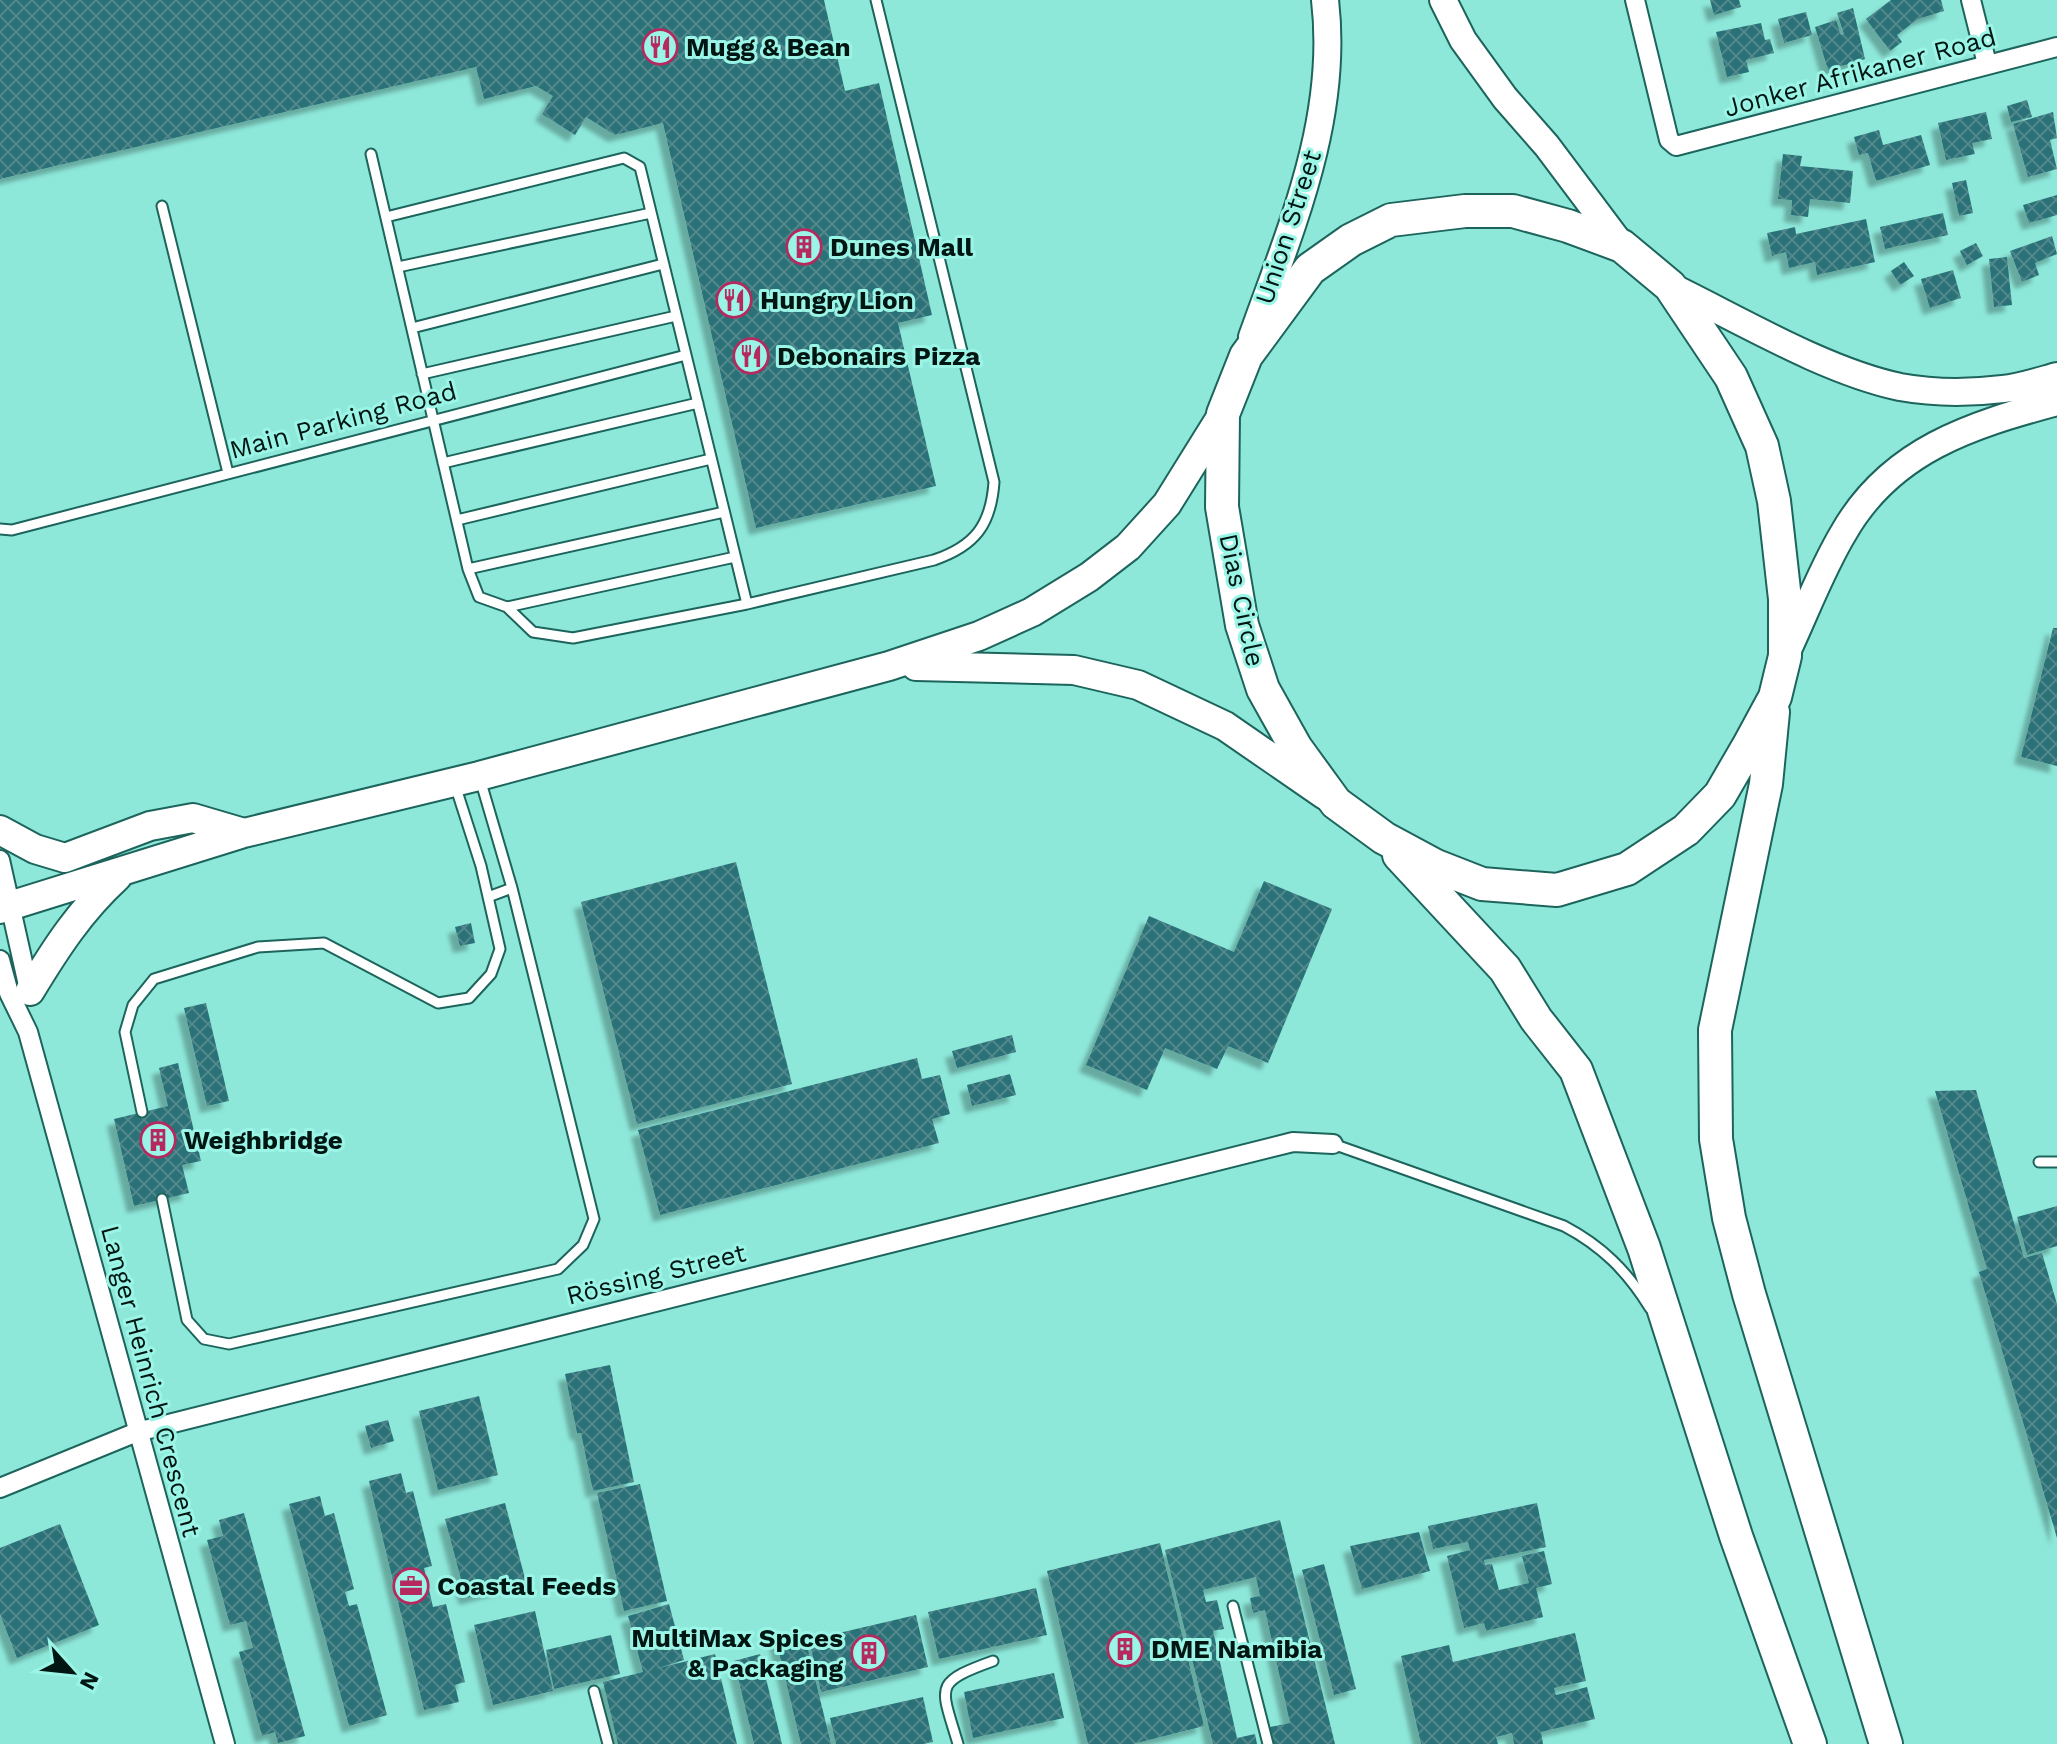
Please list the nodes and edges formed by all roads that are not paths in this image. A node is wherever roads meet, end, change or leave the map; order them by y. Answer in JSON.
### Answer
{"nodes":[{"id":1,"x":876,"y":0,"type":"edge"},
{"id":2,"x":1325,"y":0,"type":"edge"},
{"id":3,"x":1443,"y":0,"type":"edge"},
{"id":4,"x":1635,"y":0,"type":"edge"},
{"id":5,"x":1971,"y":0,"type":"edge"},
{"id":6,"x":2057,"y":47,"type":"edge"},
{"id":7,"x":1987,"y":64,"type":"junction"},
{"id":8,"x":371,"y":154,"type":"dead end"},
{"id":9,"x":162,"y":206,"type":"dead end"},
{"id":10,"x":651,"y":213,"type":"junction"},
{"id":11,"x":386,"y":217,"type":"junction"},
{"id":12,"x":1622,"y":246,"type":"junction"},
{"id":13,"x":663,"y":264,"type":"junction"},
{"id":14,"x":398,"y":267,"type":"junction"},
{"id":15,"x":1670,"y":286,"type":"junction"},
{"id":16,"x":676,"y":316,"type":"junction"},
{"id":17,"x":412,"y":328,"type":"junction"},
{"id":18,"x":686,"y":355,"type":"junction"},
{"id":19,"x":1246,"y":356,"type":"junction"},
{"id":20,"x":422,"y":374,"type":"junction"},
{"id":21,"x":2057,"y":376,"type":"edge"},
{"id":22,"x":2057,"y":402,"type":"edge"},
{"id":23,"x":698,"y":403,"type":"junction"},
{"id":24,"x":1223,"y":414,"type":"junction"},
{"id":25,"x":433,"y":419,"type":"junction"},
{"id":26,"x":711,"y":459,"type":"junction"},
{"id":27,"x":443,"y":463,"type":"junction"},
{"id":28,"x":228,"y":473,"type":"junction"},
{"id":29,"x":724,"y":512,"type":"junction"},
{"id":30,"x":457,"y":520,"type":"junction"},
{"id":31,"x":0,"y":529,"type":"edge"},
{"id":32,"x":12,"y":530,"type":"junction"},
{"id":33,"x":0,"y":539,"type":"edge"},
{"id":34,"x":735,"y":557,"type":"junction"},
{"id":35,"x":468,"y":569,"type":"junction"},
{"id":36,"x":747,"y":604,"type":"junction"},
{"id":37,"x":507,"y":607,"type":"junction"},
{"id":38,"x":1785,"y":656,"type":"junction"},
{"id":39,"x":889,"y":666,"type":"junction"},
{"id":40,"x":1775,"y":697,"type":"junction"},
{"id":41,"x":466,"y":779,"type":"junction"},
{"id":42,"x":1336,"y":803,"type":"junction"},
{"id":43,"x":0,"y":830,"type":"edge"},
{"id":44,"x":244,"y":833,"type":"junction"},
{"id":45,"x":1384,"y":838,"type":"junction"},
{"id":46,"x":0,"y":860,"type":"edge"},
{"id":47,"x":123,"y":871,"type":"junction"},
{"id":48,"x":512,"y":888,"type":"junction"},
{"id":49,"x":488,"y":897,"type":"junction"},
{"id":50,"x":5,"y":907,"type":"edge"},
{"id":51,"x":0,"y":960,"type":"edge"},
{"id":52,"x":30,"y":991,"type":"junction"},
{"id":53,"x":28,"y":1032,"type":"junction"},
{"id":54,"x":142,"y":1112,"type":"dead end"},
{"id":55,"x":1333,"y":1144,"type":"joint"},
{"id":56,"x":2039,"y":1162,"type":"dead end"},
{"id":57,"x":2057,"y":1162,"type":"edge"},
{"id":58,"x":162,"y":1199,"type":"dead end"},
{"id":59,"x":1680,"y":1359,"type":"junction"},
{"id":60,"x":137,"y":1432,"type":"junction"},
{"id":61,"x":0,"y":1488,"type":"edge"},
{"id":62,"x":1233,"y":1606,"type":"dead end"},
{"id":63,"x":993,"y":1661,"type":"dead end"},
{"id":64,"x":594,"y":1691,"type":"dead end"},
{"id":65,"x":225,"y":1744,"type":"edge"},
{"id":66,"x":608,"y":1744,"type":"edge"},
{"id":67,"x":958,"y":1744,"type":"edge"},
{"id":68,"x":1268,"y":1744,"type":"edge"},
{"id":69,"x":1810,"y":1744,"type":"edge"},
{"id":70,"x":1886,"y":1744,"type":"edge"}],
"edges":[{"from":1,"to":36,"type":"lane"},
{"from":2,"to":19,"type":"main road","name":"Union Street"},
{"from":3,"to":12,"type":"main road"},
{"from":4,"to":7,"type":"street","name":"Jonker Afrikaner Road"},
{"from":5,"to":7,"type":"street"},
{"from":6,"to":7,"type":"street","name":"Jonker Afrikaner Road"},
{"from":8,"to":11,"type":"lane"},
{"from":9,"to":28,"type":"lane"},
{"from":10,"to":11,"type":"lane"},
{"from":10,"to":13,"type":"lane"},
{"from":10,"to":14,"type":"lane"},
{"from":11,"to":14,"type":"lane"},
{"from":12,"to":15,"type":"highway","name":"Dias Circle"},
{"from":12,"to":19,"type":"highway","name":"Dias Circle"},
{"from":13,"to":16,"type":"lane"},
{"from":13,"to":17,"type":"lane"},
{"from":14,"to":17,"type":"lane"},
{"from":15,"to":21,"type":"main road"},
{"from":15,"to":38,"type":"highway","name":"Dias Circle"},
{"from":16,"to":18,"type":"lane"},
{"from":16,"to":20,"type":"lane"},
{"from":17,"to":20,"type":"lane"},
{"from":18,"to":23,"type":"lane"},
{"from":18,"to":25,"type":"lane","name":"Main Parking Road"},
{"from":19,"to":24,"type":"highway","name":"Dias Circle"},
{"from":20,"to":25,"type":"lane"},
{"from":22,"to":38,"type":"main road"},
{"from":23,"to":26,"type":"lane"},
{"from":23,"to":27,"type":"lane"},
{"from":24,"to":39,"type":"main road"},
{"from":24,"to":42,"type":"highway","name":"Dias Circle"},
{"from":25,"to":27,"type":"lane"},
{"from":25,"to":28,"type":"lane","name":"Main Parking Road"},
{"from":26,"to":29,"type":"lane"},
{"from":26,"to":30,"type":"lane"},
{"from":27,"to":30,"type":"lane"},
{"from":28,"to":32,"type":"lane","name":"Main Parking Road"},
{"from":29,"to":34,"type":"lane"},
{"from":29,"to":35,"type":"lane"},
{"from":30,"to":35,"type":"lane"},
{"from":31,"to":32,"type":"lane","name":"Main Parking Road"},
{"from":32,"to":33,"type":"lane","name":"Main Parking Road"},
{"from":34,"to":36,"type":"lane"},
{"from":34,"to":37,"type":"lane"},
{"from":35,"to":37,"type":"lane"},
{"from":36,"to":37,"type":"lane"},
{"from":38,"to":40,"type":"highway","name":"Dias Circle"},
{"from":39,"to":41,"type":"main road"},
{"from":39,"to":42,"type":"main road"},
{"from":40,"to":45,"type":"highway","name":"Dias Circle"},
{"from":40,"to":70,"type":"highway"},
{"from":41,"to":44,"type":"main road"},
{"from":41,"to":48,"type":"lane"},
{"from":41,"to":49,"type":"lane"},
{"from":42,"to":45,"type":"highway","name":"Dias Circle"},
{"from":43,"to":44,"type":"main road"},
{"from":44,"to":47,"type":"main road"},
{"from":45,"to":59,"type":"highway"},
{"from":46,"to":50,"type":"street","name":"Langer Heinrich Crescent"},
{"from":47,"to":50,"type":"main road"},
{"from":47,"to":52,"type":"main road"},
{"from":48,"to":49,"type":"lane"},
{"from":48,"to":58,"type":"lane"},
{"from":49,"to":54,"type":"lane"},
{"from":50,"to":52,"type":"street","name":"Langer Heinrich Crescent"},
{"from":51,"to":53,"type":"street","name":"Langer Heinrich Crescent"},
{"from":52,"to":53,"type":"street","name":"Langer Heinrich Crescent"},
{"from":53,"to":60,"type":"street","name":"Langer Heinrich Crescent"},
{"from":55,"to":59,"type":"lane"},
{"from":55,"to":60,"type":"street","name":"Rössing Street"},
{"from":56,"to":57,"type":"lane"},
{"from":59,"to":69,"type":"highway"},
{"from":60,"to":61,"type":"street","name":"Rössing Street"},
{"from":60,"to":65,"type":"street","name":"Langer Heinrich Crescent"},
{"from":62,"to":68,"type":"lane"},
{"from":63,"to":67,"type":"lane"},
{"from":64,"to":66,"type":"lane"}]}
